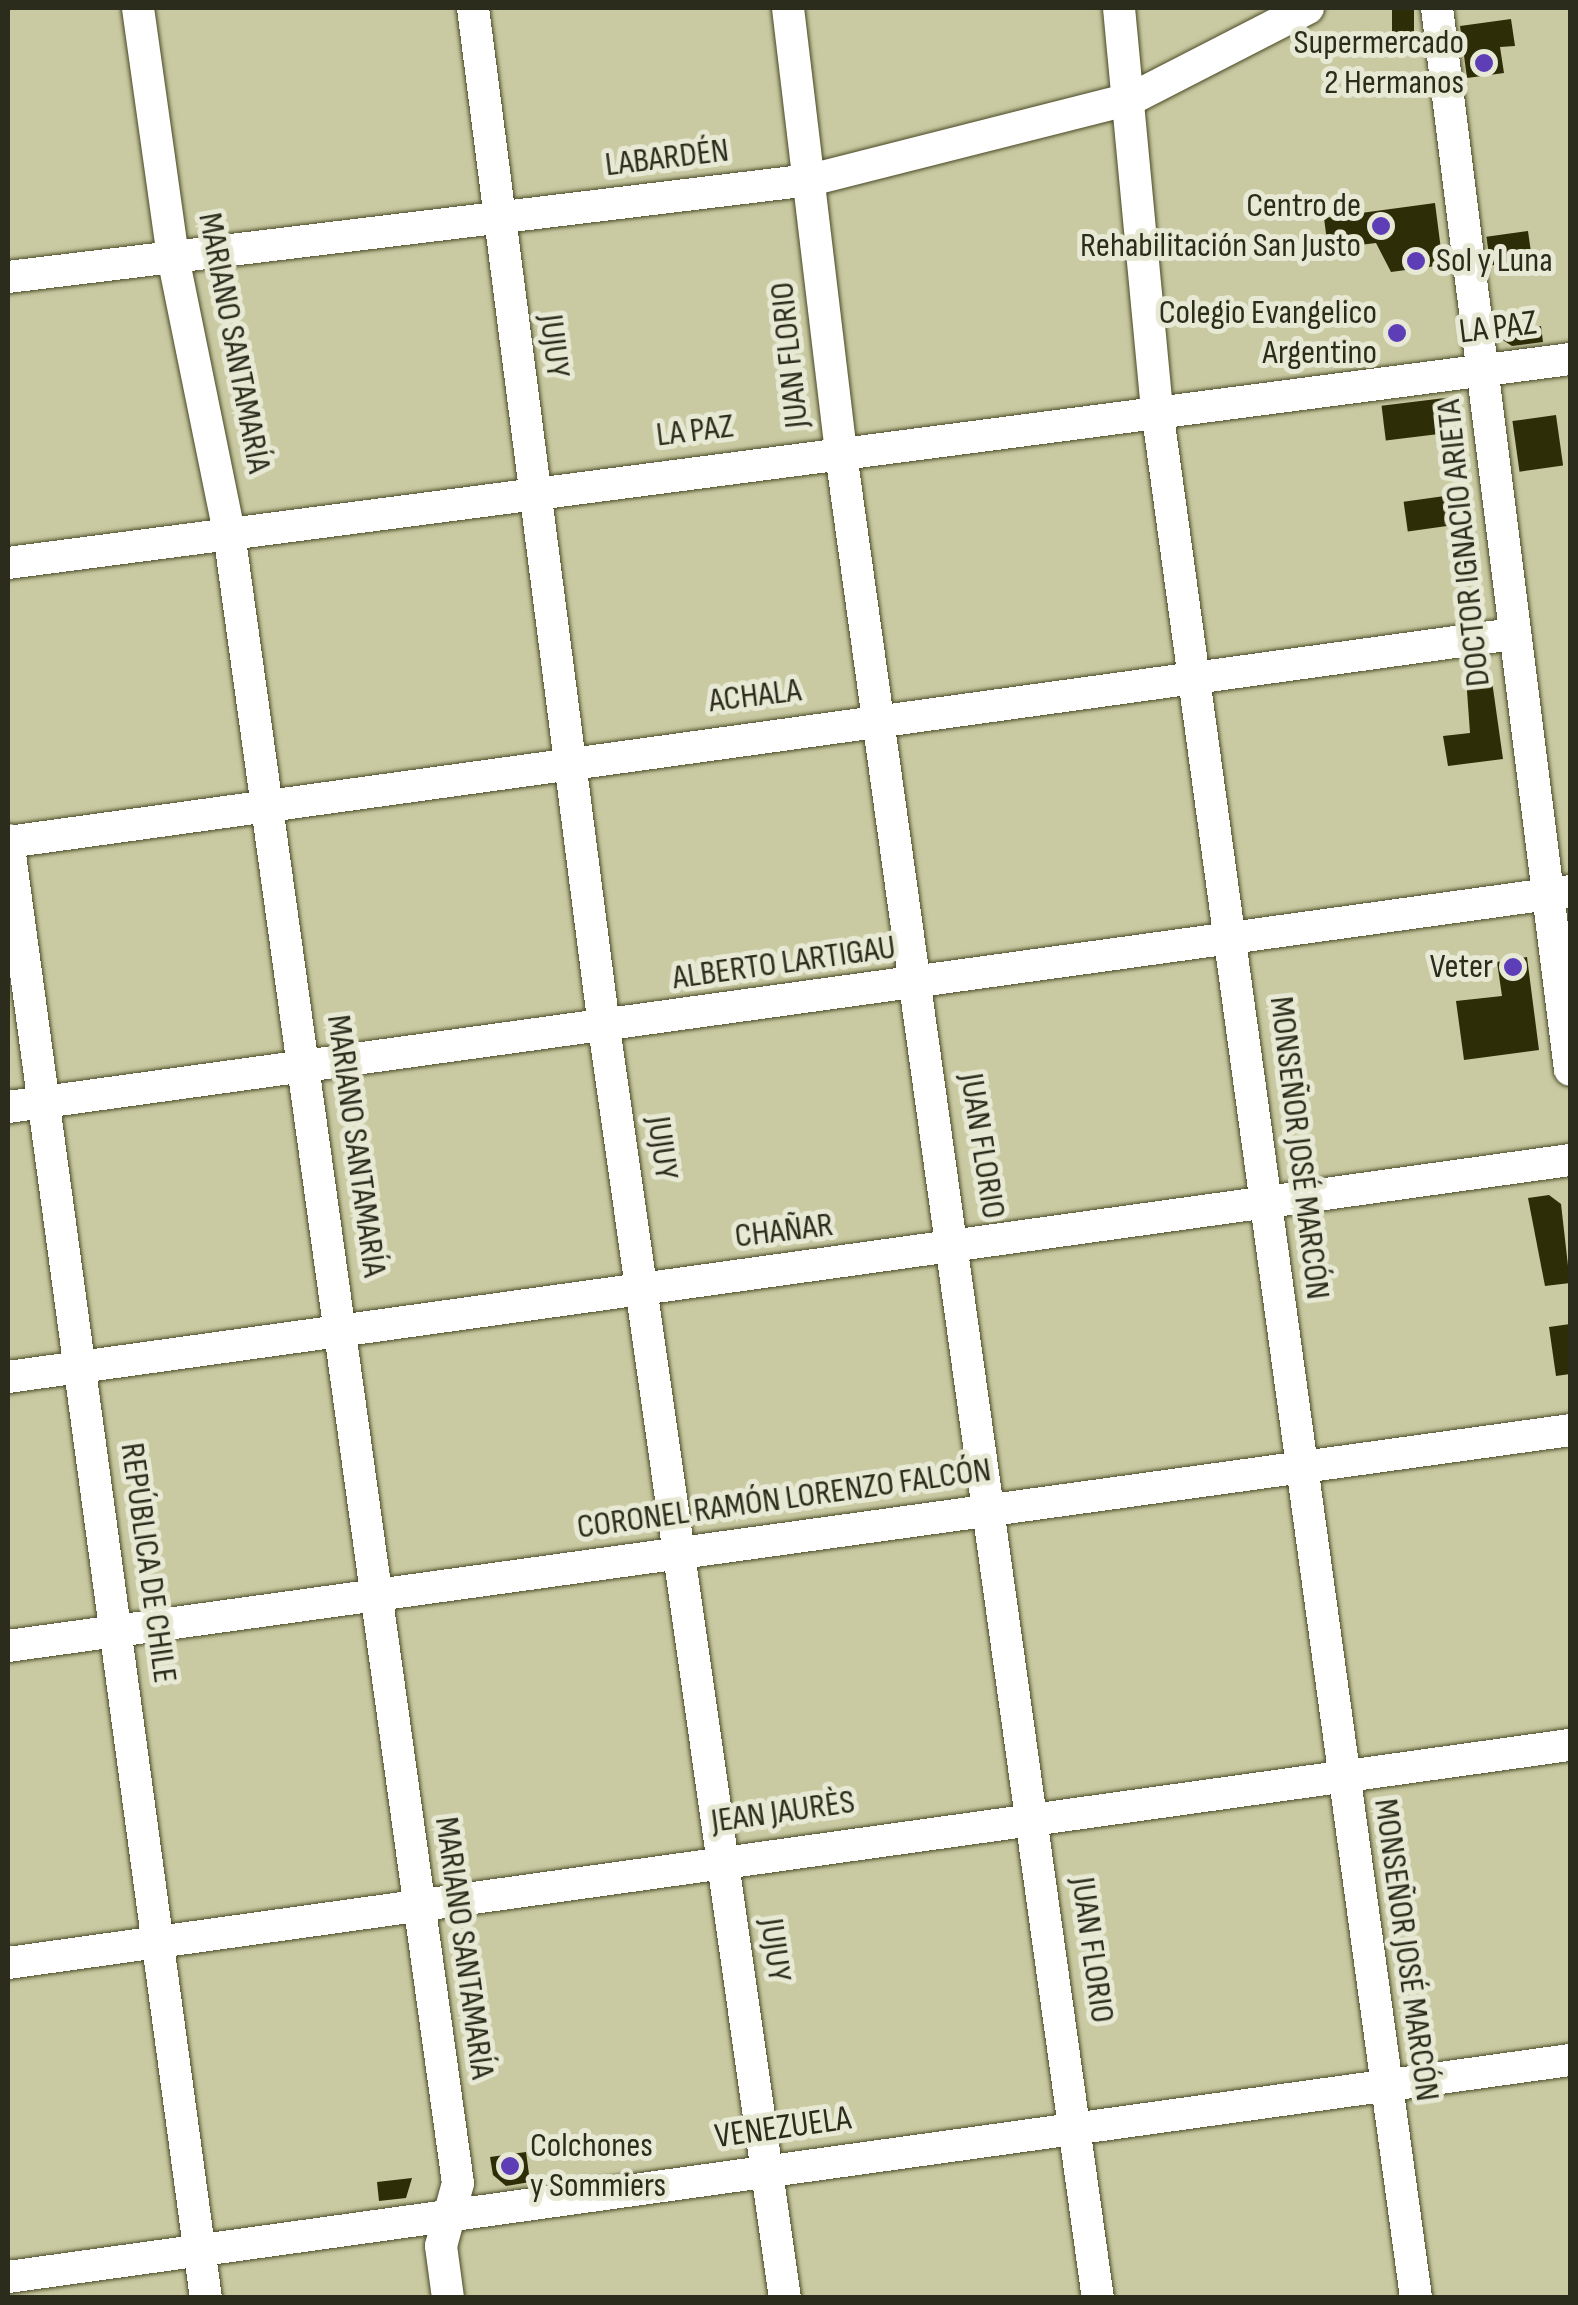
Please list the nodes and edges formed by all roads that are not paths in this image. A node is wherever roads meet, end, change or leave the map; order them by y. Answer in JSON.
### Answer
{"nodes":[{"id":1,"x":138,"y":8,"type":"edge"},
{"id":2,"x":473,"y":8,"type":"edge"},
{"id":3,"x":788,"y":8,"type":"edge"},
{"id":4,"x":1119,"y":8,"type":"edge"},
{"id":5,"x":1308,"y":8,"type":"edge"},
{"id":6,"x":1437,"y":8,"type":"edge"},
{"id":7,"x":1131,"y":99,"type":"junction"},
{"id":8,"x":810,"y":180,"type":"junction"},
{"id":9,"x":498,"y":220,"type":"junction"},
{"id":10,"x":173,"y":257,"type":"junction"},
{"id":11,"x":8,"y":277,"type":"edge"},
{"id":12,"x":1570,"y":359,"type":"edge"},
{"id":13,"x":1485,"y":370,"type":"junction"},
{"id":14,"x":1157,"y":409,"type":"junction"},
{"id":15,"x":841,"y":454,"type":"junction"},
{"id":16,"x":532,"y":492,"type":"junction"},
{"id":17,"x":230,"y":533,"type":"junction"},
{"id":18,"x":8,"y":563,"type":"edge"},
{"id":19,"x":1513,"y":634,"type":"junction"},
{"id":20,"x":1194,"y":677,"type":"junction"},
{"id":21,"x":881,"y":721,"type":"junction"},
{"id":22,"x":569,"y":760,"type":"junction"},
{"id":23,"x":267,"y":804,"type":"junction"},
{"id":24,"x":8,"y":841,"type":"edge"},
{"id":25,"x":1559,"y":892,"type":"edge"},
{"id":26,"x":1232,"y":942,"type":"junction"},
{"id":27,"x":917,"y":985,"type":"junction"},
{"id":28,"x":604,"y":1028,"type":"junction"},
{"id":29,"x":1570,"y":1070,"type":"edge"},
{"id":30,"x":307,"y":1071,"type":"junction"},
{"id":31,"x":45,"y":1101,"type":"junction"},
{"id":32,"x":8,"y":1107,"type":"edge"},
{"id":33,"x":1570,"y":1160,"type":"edge"},
{"id":34,"x":1266,"y":1206,"type":"junction"},
{"id":35,"x":958,"y":1250,"type":"junction"},
{"id":36,"x":641,"y":1289,"type":"junction"},
{"id":37,"x":341,"y":1332,"type":"junction"},
{"id":38,"x":79,"y":1366,"type":"junction"},
{"id":39,"x":8,"y":1377,"type":"edge"},
{"id":40,"x":1570,"y":1430,"type":"edge"},
{"id":41,"x":1300,"y":1468,"type":"junction"},
{"id":42,"x":991,"y":1510,"type":"junction"},
{"id":43,"x":678,"y":1555,"type":"junction"},
{"id":44,"x":372,"y":1596,"type":"junction"},
{"id":45,"x":119,"y":1632,"type":"junction"},
{"id":46,"x":8,"y":1646,"type":"edge"},
{"id":47,"x":1570,"y":1745,"type":"edge"},
{"id":48,"x":1340,"y":1776,"type":"junction"},
{"id":49,"x":1033,"y":1818,"type":"junction"},
{"id":50,"x":722,"y":1861,"type":"junction"},
{"id":51,"x":418,"y":1910,"type":"junction"},
{"id":52,"x":158,"y":1944,"type":"junction"},
{"id":53,"x":8,"y":1963,"type":"edge"},
{"id":54,"x":1570,"y":2060,"type":"edge"},
{"id":55,"x":1386,"y":2086,"type":"junction"},
{"id":56,"x":1076,"y":2128,"type":"junction"},
{"id":57,"x":766,"y":2170,"type":"junction"},
{"id":58,"x":450,"y":2216,"type":"junction"},
{"id":59,"x":199,"y":2248,"type":"junction"},
{"id":60,"x":8,"y":2277,"type":"edge"},
{"id":61,"x":206,"y":2298,"type":"edge"},
{"id":62,"x":448,"y":2298,"type":"edge"},
{"id":63,"x":785,"y":2298,"type":"edge"},
{"id":64,"x":1098,"y":2298,"type":"edge"},
{"id":65,"x":1416,"y":2298,"type":"edge"}],
"edges":[{"from":1,"to":10,"type":"street","name":"MARIANO SANTAMARÍA"},
{"from":2,"to":9,"type":"street","name":"JUJUY"},
{"from":3,"to":8,"type":"street","name":"JUAN FLORIO"},
{"from":4,"to":7,"type":"street","name":"MONSEÑOR JOSÉ MARCÓN"},
{"from":5,"to":7,"type":"street","name":"LABARDÉN"},
{"from":6,"to":13,"type":"street","name":"DOCTOR IGNACIO ARIETA"},
{"from":7,"to":8,"type":"street","name":"LABARDÉN"},
{"from":7,"to":14,"type":"street","name":"MONSEÑOR JOSÉ MARCÓN"},
{"from":8,"to":9,"type":"street","name":"LABARDÉN"},
{"from":8,"to":15,"type":"street","name":"JUAN FLORIO"},
{"from":9,"to":10,"type":"street","name":"LABARDÉN"},
{"from":9,"to":16,"type":"street","name":"JUJUY"},
{"from":10,"to":11,"type":"street","name":"LABARDÉN"},
{"from":10,"to":17,"type":"street","name":"MARIANO SANTAMARÍA"},
{"from":12,"to":13,"type":"street","name":"LA PAZ"},
{"from":13,"to":14,"type":"street","name":"LA PAZ"},
{"from":13,"to":19,"type":"street","name":"DOCTOR IGNACIO ARIETA"},
{"from":14,"to":15,"type":"street","name":"LA PAZ"},
{"from":14,"to":20,"type":"street","name":"MONSEÑOR JOSÉ MARCÓN"},
{"from":15,"to":16,"type":"street","name":"LA PAZ"},
{"from":15,"to":21,"type":"street","name":"JUAN FLORIO"},
{"from":16,"to":17,"type":"street","name":"LA PAZ"},
{"from":16,"to":22,"type":"street","name":"JUJUY"},
{"from":17,"to":18,"type":"street","name":"LA PAZ"},
{"from":17,"to":23,"type":"street","name":"MARIANO SANTAMARÍA"},
{"from":19,"to":20,"type":"street","name":"ACHALA"},
{"from":19,"to":25,"type":"street","name":"DOCTOR IGNACIO ARIETA"},
{"from":20,"to":21,"type":"street","name":"ACHALA"},
{"from":20,"to":26,"type":"street","name":"MONSEÑOR JOSÉ MARCÓN"},
{"from":21,"to":22,"type":"street","name":"ACHALA"},
{"from":21,"to":27,"type":"street","name":"JUAN FLORIO"},
{"from":22,"to":23,"type":"street","name":"ACHALA"},
{"from":22,"to":28,"type":"street","name":"JUJUY"},
{"from":23,"to":24,"type":"street","name":"ACHALA"},
{"from":23,"to":30,"type":"street","name":"MARIANO SANTAMARÍA"},
{"from":24,"to":31,"type":"street","name":"REPÚBLICA DE CHILE"},
{"from":25,"to":26,"type":"street","name":"ALBERTO LARTIGAU"},
{"from":25,"to":29,"type":"street","name":"DOCTOR IGNACIO ARIETA"},
{"from":26,"to":27,"type":"street","name":"ALBERTO LARTIGAU"},
{"from":26,"to":34,"type":"street","name":"MONSEÑOR JOSÉ MARCÓN"},
{"from":27,"to":28,"type":"street","name":"ALBERTO LARTIGAU"},
{"from":27,"to":35,"type":"street","name":"JUAN FLORIO"},
{"from":28,"to":30,"type":"street","name":"ALBERTO LARTIGAU"},
{"from":28,"to":36,"type":"street","name":"JUJUY"},
{"from":30,"to":31,"type":"street","name":"ALBERTO LARTIGAU"},
{"from":30,"to":37,"type":"street","name":"MARIANO SANTAMARÍA"},
{"from":31,"to":32,"type":"street","name":"ALBERTO LARTIGAU"},
{"from":31,"to":38,"type":"street","name":"REPÚBLICA DE CHILE"},
{"from":33,"to":34,"type":"street","name":"CHAÑAR"},
{"from":34,"to":35,"type":"street","name":"CHAÑAR"},
{"from":34,"to":41,"type":"street","name":"MONSEÑOR JOSÉ MARCÓN"},
{"from":35,"to":36,"type":"street","name":"CHAÑAR"},
{"from":35,"to":42,"type":"street","name":"JUAN FLORIO"},
{"from":36,"to":37,"type":"street","name":"CHAÑAR"},
{"from":36,"to":43,"type":"street","name":"JUJUY"},
{"from":37,"to":38,"type":"street","name":"CHAÑAR"},
{"from":37,"to":44,"type":"street","name":"MARIANO SANTAMARÍA"},
{"from":38,"to":39,"type":"street","name":"CHAÑAR"},
{"from":38,"to":45,"type":"street","name":"REPÚBLICA DE CHILE"},
{"from":40,"to":41,"type":"street","name":"CORONEL RAMÓN LORENZO FALCÓN"},
{"from":41,"to":42,"type":"street","name":"CORONEL RAMÓN LORENZO FALCÓN"},
{"from":41,"to":48,"type":"street","name":"MONSEÑOR JOSÉ MARCÓN"},
{"from":42,"to":43,"type":"street","name":"CORONEL RAMÓN LORENZO FALCÓN"},
{"from":42,"to":49,"type":"street","name":"JUAN FLORIO"},
{"from":43,"to":44,"type":"street","name":"CORONEL RAMÓN LORENZO FALCÓN"},
{"from":43,"to":50,"type":"street","name":"JUJUY"},
{"from":44,"to":45,"type":"street","name":"CORONEL RAMÓN LORENZO FALCÓN"},
{"from":44,"to":51,"type":"street","name":"MARIANO SANTAMARÍA"},
{"from":45,"to":46,"type":"street","name":"CORONEL RAMÓN LORENZO FALCÓN"},
{"from":45,"to":52,"type":"street","name":"REPÚBLICA DE CHILE"},
{"from":47,"to":48,"type":"street","name":"JEAN JAURÈS"},
{"from":48,"to":49,"type":"street","name":"JEAN JAURÈS"},
{"from":48,"to":55,"type":"street","name":"MONSEÑOR JOSÉ MARCÓN"},
{"from":49,"to":50,"type":"street","name":"JEAN JAURÈS"},
{"from":49,"to":56,"type":"street","name":"JUAN FLORIO"},
{"from":50,"to":51,"type":"street","name":"JEAN JAURÈS"},
{"from":50,"to":57,"type":"street","name":"JUJUY"},
{"from":51,"to":52,"type":"street","name":"JEAN JAURÈS"},
{"from":51,"to":58,"type":"street","name":"MARIANO SANTAMARÍA"},
{"from":52,"to":53,"type":"street","name":"JEAN JAURÈS"},
{"from":52,"to":59,"type":"street","name":"REPÚBLICA DE CHILE"},
{"from":54,"to":55,"type":"street","name":"VENEZUELA"},
{"from":55,"to":56,"type":"street","name":"VENEZUELA"},
{"from":55,"to":65,"type":"street","name":"MONSEÑOR JOSÉ MARCÓN"},
{"from":56,"to":57,"type":"street","name":"VENEZUELA"},
{"from":56,"to":64,"type":"street","name":"JUAN FLORIO"},
{"from":57,"to":58,"type":"street","name":"VENEZUELA"},
{"from":57,"to":63,"type":"street","name":"JUJUY"},
{"from":58,"to":59,"type":"street","name":"VENEZUELA"},
{"from":58,"to":62,"type":"street","name":"MARIANO SANTAMARÍA"},
{"from":59,"to":60,"type":"street","name":"VENEZUELA"},
{"from":59,"to":61,"type":"street","name":"REPÚBLICA DE CHILE"}]}
